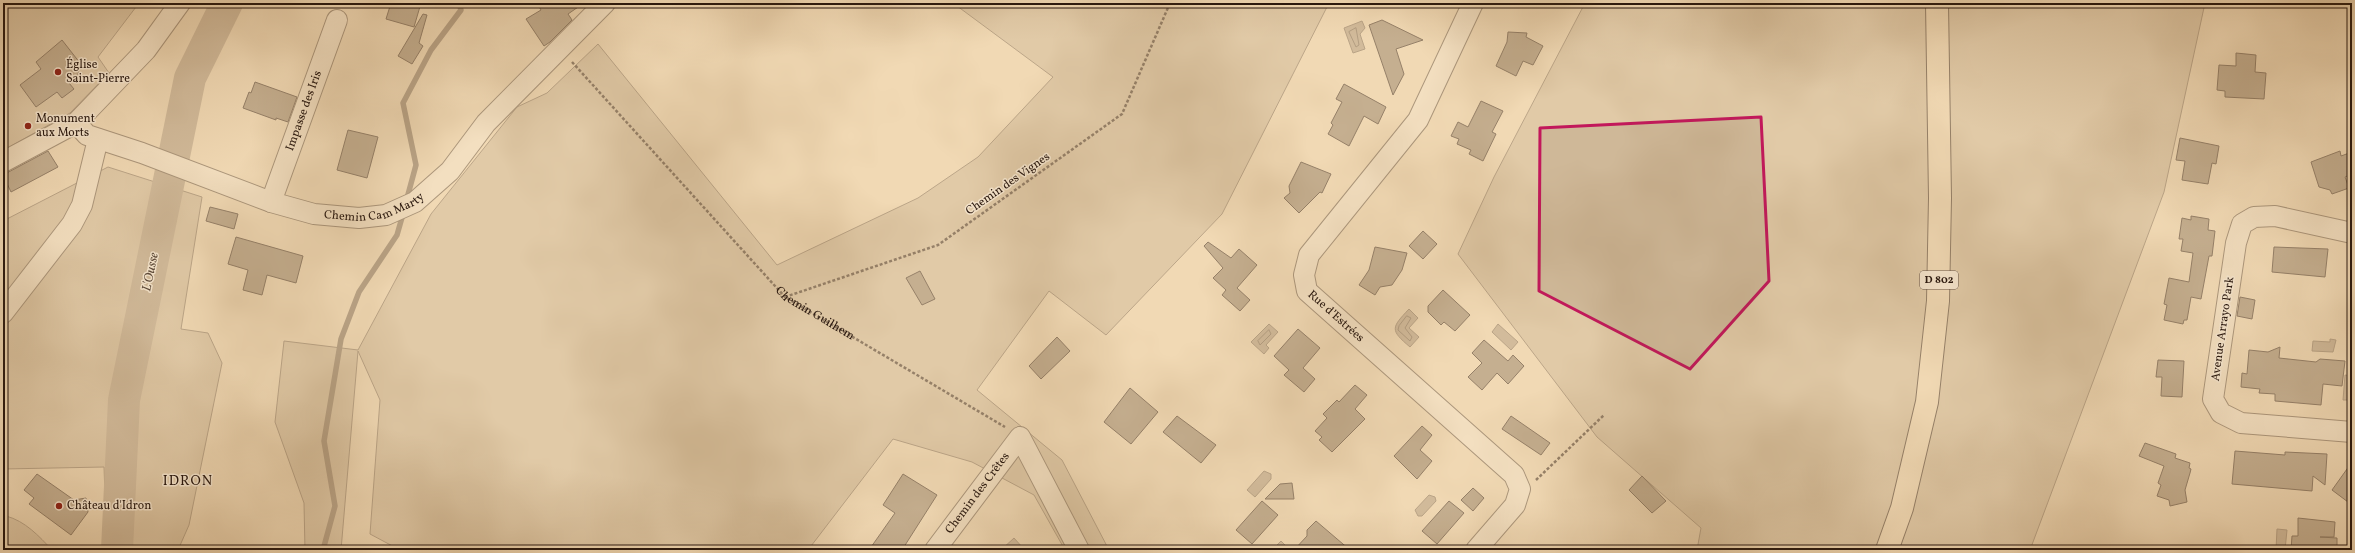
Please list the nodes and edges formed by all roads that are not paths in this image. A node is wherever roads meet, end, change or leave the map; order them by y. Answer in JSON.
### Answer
{"nodes":[{"id":1,"x":180,"y":3,"type":"edge"},
{"id":2,"x":605,"y":3,"type":"edge"},
{"id":3,"x":1473,"y":3,"type":"edge"},
{"id":4,"x":1937,"y":3,"type":"edge"},
{"id":5,"x":337,"y":20,"type":"dead end"},
{"id":6,"x":76,"y":123,"type":"junction"},
{"id":7,"x":98,"y":138,"type":"junction"},
{"id":8,"x":3,"y":162,"type":"edge"},
{"id":9,"x":271,"y":202,"type":"junction"},
{"id":10,"x":2352,"y":233,"type":"edge"},
{"id":11,"x":3,"y":313,"type":"edge"},
{"id":12,"x":2352,"y":432,"type":"edge"},
{"id":13,"x":935,"y":550,"type":"edge"},
{"id":14,"x":1079,"y":550,"type":"edge"},
{"id":15,"x":1476,"y":550,"type":"edge"},
{"id":16,"x":1887,"y":550,"type":"edge"}],
"edges":[{"from":1,"to":6,"type":"street"},
{"from":2,"to":9,"type":"street","name":"Chemin Cam Marty"},
{"from":3,"to":15,"type":"street","name":"Rue d’Estrées"},
{"from":4,"to":16,"type":"main road","number":"D 802"},
{"from":5,"to":9,"type":"street","name":"Impasse des Iris"},
{"from":6,"to":7,"type":"street","name":"Chemin Cam Marty"},
{"from":6,"to":8,"type":"street"},
{"from":7,"to":9,"type":"street","name":"Chemin Cam Marty"},
{"from":7,"to":11,"type":"street"},
{"from":10,"to":12,"type":"street","name":"Avenue Arrayo Park"},
{"from":13,"to":14,"type":"street","name":"Chemin des Crêtes"}]}
